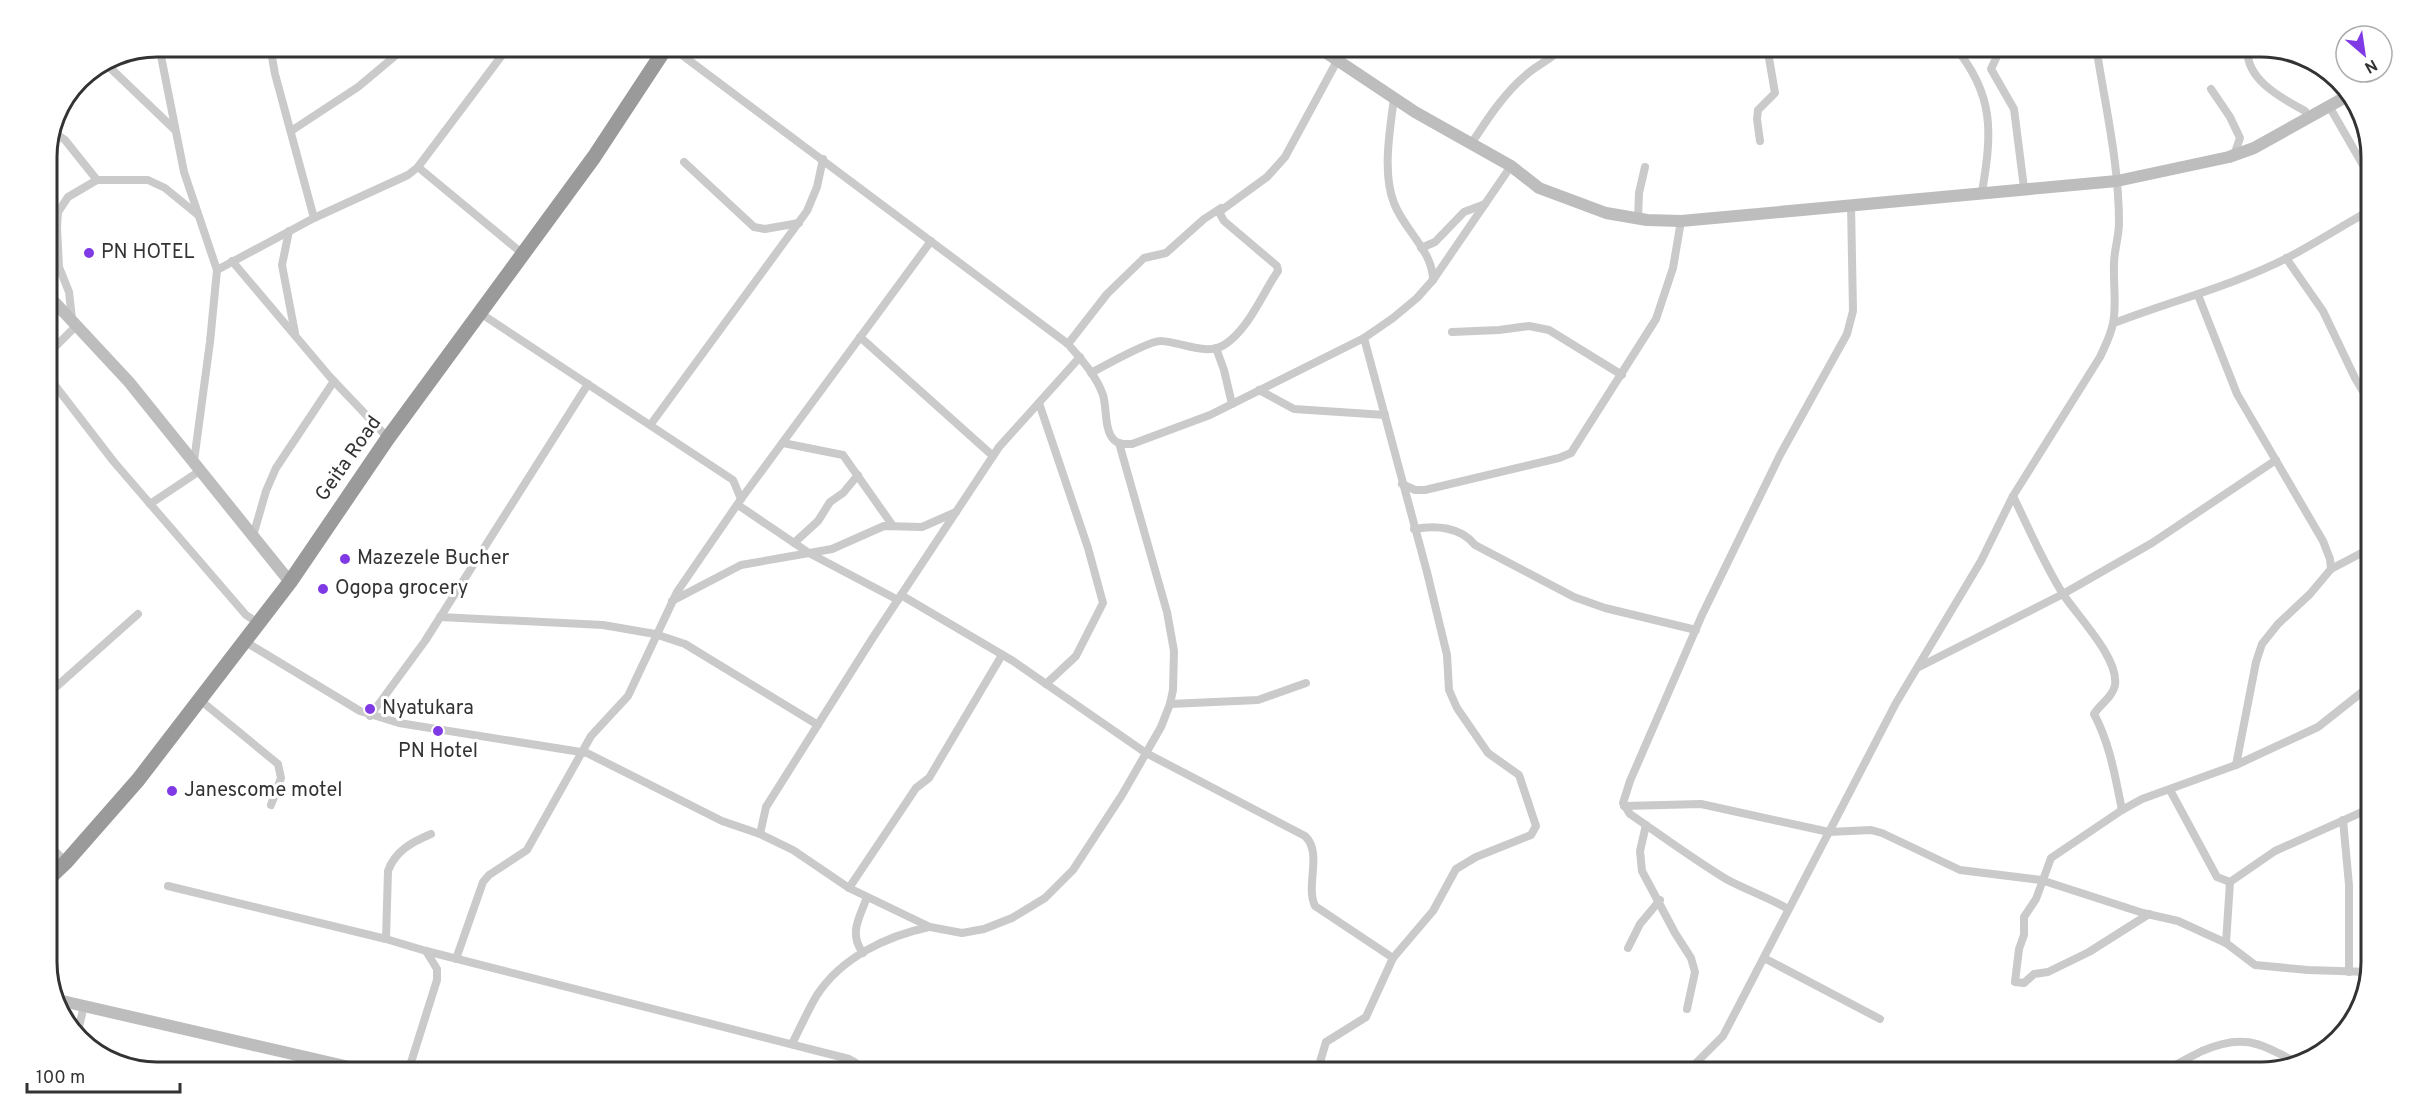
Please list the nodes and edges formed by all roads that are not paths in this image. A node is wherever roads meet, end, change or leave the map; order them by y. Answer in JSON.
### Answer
{"nodes":[{"id":1,"x":161,"y":57,"type":"edge"},
{"id":2,"x":272,"y":57,"type":"edge"},
{"id":3,"x":393,"y":57,"type":"edge"},
{"id":4,"x":501,"y":57,"type":"edge"},
{"id":5,"x":661,"y":57,"type":"edge"},
{"id":6,"x":683,"y":57,"type":"edge"},
{"id":7,"x":1332,"y":57,"type":"edge"},
{"id":8,"x":1552,"y":57,"type":"edge"},
{"id":9,"x":1769,"y":57,"type":"edge"},
{"id":10,"x":1962,"y":57,"type":"edge"},
{"id":11,"x":1997,"y":57,"type":"edge"},
{"id":12,"x":2098,"y":57,"type":"edge"},
{"id":13,"x":2247,"y":57,"type":"edge"},
{"id":14,"x":1338,"y":61,"type":"junction"},
{"id":15,"x":111,"y":69,"type":"edge"},
{"id":16,"x":2211,"y":89,"type":"dead end"},
{"id":17,"x":1394,"y":98,"type":"junction"},
{"id":18,"x":2342,"y":99,"type":"edge"},
{"id":19,"x":2329,"y":106,"type":"junction"},
{"id":20,"x":2304,"y":111,"type":"dead end"},
{"id":21,"x":175,"y":129,"type":"junction"},
{"id":22,"x":291,"y":131,"type":"junction"},
{"id":23,"x":59,"y":136,"type":"edge"},
{"id":24,"x":1760,"y":141,"type":"dead end"},
{"id":25,"x":1471,"y":144,"type":"junction"},
{"id":26,"x":2234,"y":155,"type":"junction"},
{"id":27,"x":823,"y":159,"type":"junction"},
{"id":28,"x":684,"y":162,"type":"dead end"},
{"id":29,"x":2361,"y":162,"type":"edge"},
{"id":30,"x":1511,"y":166,"type":"junction"},
{"id":31,"x":1645,"y":166,"type":"dead end"},
{"id":32,"x":418,"y":167,"type":"junction"},
{"id":33,"x":97,"y":180,"type":"junction"},
{"id":34,"x":2117,"y":181,"type":"junction"},
{"id":35,"x":2024,"y":188,"type":"junction"},
{"id":36,"x":1982,"y":192,"type":"junction"},
{"id":37,"x":1485,"y":204,"type":"junction"},
{"id":38,"x":1851,"y":204,"type":"junction"},
{"id":39,"x":1221,"y":208,"type":"junction"},
{"id":40,"x":198,"y":215,"type":"junction"},
{"id":41,"x":2361,"y":216,"type":"edge"},
{"id":42,"x":314,"y":218,"type":"junction"},
{"id":43,"x":1638,"y":219,"type":"junction"},
{"id":44,"x":1681,"y":221,"type":"junction"},
{"id":45,"x":799,"y":223,"type":"junction"},
{"id":46,"x":289,"y":231,"type":"junction"},
{"id":47,"x":931,"y":241,"type":"junction"},
{"id":48,"x":1421,"y":248,"type":"junction"},
{"id":49,"x":523,"y":254,"type":"junction"},
{"id":50,"x":2286,"y":258,"type":"junction"},
{"id":51,"x":232,"y":261,"type":"junction"},
{"id":52,"x":217,"y":270,"type":"junction"},
{"id":53,"x":1434,"y":280,"type":"junction"},
{"id":54,"x":2198,"y":295,"type":"junction"},
{"id":55,"x":57,"y":304,"type":"edge"},
{"id":56,"x":480,"y":313,"type":"junction"},
{"id":57,"x":74,"y":322,"type":"junction"},
{"id":58,"x":2114,"y":323,"type":"junction"},
{"id":59,"x":1452,"y":332,"type":"dead end"},
{"id":60,"x":295,"y":334,"type":"junction"},
{"id":61,"x":860,"y":337,"type":"junction"},
{"id":62,"x":1364,"y":338,"type":"junction"},
{"id":63,"x":57,"y":343,"type":"edge"},
{"id":64,"x":1068,"y":344,"type":"junction"},
{"id":65,"x":1216,"y":348,"type":"junction"},
{"id":66,"x":1080,"y":357,"type":"junction"},
{"id":67,"x":1091,"y":372,"type":"junction"},
{"id":68,"x":1622,"y":375,"type":"junction"},
{"id":69,"x":334,"y":381,"type":"junction"},
{"id":70,"x":588,"y":384,"type":"junction"},
{"id":71,"x":57,"y":388,"type":"edge"},
{"id":72,"x":2361,"y":388,"type":"edge"},
{"id":73,"x":1258,"y":390,"type":"junction"},
{"id":74,"x":1039,"y":403,"type":"junction"},
{"id":75,"x":1232,"y":404,"type":"junction"},
{"id":76,"x":1385,"y":415,"type":"junction"},
{"id":77,"x":651,"y":424,"type":"junction"},
{"id":78,"x":388,"y":438,"type":"junction"},
{"id":79,"x":783,"y":443,"type":"junction"},
{"id":80,"x":1119,"y":443,"type":"junction"},
{"id":81,"x":993,"y":456,"type":"junction"},
{"id":82,"x":2276,"y":460,"type":"junction"},
{"id":83,"x":198,"y":465,"type":"junction"},
{"id":84,"x":858,"y":475,"type":"junction"},
{"id":85,"x":1402,"y":484,"type":"junction"},
{"id":86,"x":2013,"y":496,"type":"junction"},
{"id":87,"x":739,"y":502,"type":"junction"},
{"id":88,"x":150,"y":504,"type":"junction"},
{"id":89,"x":956,"y":512,"type":"junction"},
{"id":90,"x":893,"y":526,"type":"junction"},
{"id":91,"x":1414,"y":529,"type":"junction"},
{"id":92,"x":253,"y":536,"type":"junction"},
{"id":93,"x":794,"y":543,"type":"junction"},
{"id":94,"x":809,"y":553,"type":"junction"},
{"id":95,"x":2361,"y":553,"type":"edge"},
{"id":96,"x":2331,"y":569,"type":"junction"},
{"id":97,"x":290,"y":582,"type":"junction"},
{"id":98,"x":2063,"y":594,"type":"junction"},
{"id":99,"x":900,"y":597,"type":"junction"},
{"id":100,"x":672,"y":601,"type":"junction"},
{"id":101,"x":138,"y":614,"type":"dead end"},
{"id":102,"x":440,"y":617,"type":"junction"},
{"id":103,"x":258,"y":623,"type":"junction"},
{"id":104,"x":1696,"y":630,"type":"junction"},
{"id":105,"x":655,"y":634,"type":"junction"},
{"id":106,"x":244,"y":641,"type":"junction"},
{"id":107,"x":1002,"y":655,"type":"junction"},
{"id":108,"x":1918,"y":668,"type":"junction"},
{"id":109,"x":1306,"y":683,"type":"dead end"},
{"id":110,"x":1046,"y":684,"type":"junction"},
{"id":111,"x":57,"y":686,"type":"edge"},
{"id":112,"x":2361,"y":693,"type":"edge"},
{"id":113,"x":200,"y":700,"type":"junction"},
{"id":114,"x":1170,"y":704,"type":"junction"},
{"id":115,"x":370,"y":716,"type":"junction"},
{"id":116,"x":818,"y":726,"type":"junction"},
{"id":117,"x":583,"y":753,"type":"junction"},
{"id":118,"x":1146,"y":753,"type":"junction"},
{"id":119,"x":2236,"y":765,"type":"junction"},
{"id":120,"x":2170,"y":790,"type":"junction"},
{"id":121,"x":271,"y":805,"type":"dead end"},
{"id":122,"x":1624,"y":806,"type":"junction"},
{"id":123,"x":2121,"y":810,"type":"junction"},
{"id":124,"x":2361,"y":813,"type":"edge"},
{"id":125,"x":2343,"y":820,"type":"junction"},
{"id":126,"x":1646,"y":825,"type":"junction"},
{"id":127,"x":1829,"y":832,"type":"junction"},
{"id":128,"x":431,"y":834,"type":"dead end"},
{"id":129,"x":760,"y":834,"type":"junction"},
{"id":130,"x":57,"y":853,"type":"edge"},
{"id":131,"x":66,"y":862,"type":"junction"},
{"id":132,"x":57,"y":871,"type":"edge"},
{"id":133,"x":2041,"y":880,"type":"junction"},
{"id":134,"x":2230,"y":882,"type":"junction"},
{"id":135,"x":168,"y":886,"type":"dead end"},
{"id":136,"x":849,"y":888,"type":"junction"},
{"id":137,"x":867,"y":897,"type":"junction"},
{"id":138,"x":1660,"y":900,"type":"junction"},
{"id":139,"x":1788,"y":909,"type":"junction"},
{"id":140,"x":2149,"y":914,"type":"junction"},
{"id":141,"x":930,"y":927,"type":"junction"},
{"id":142,"x":386,"y":939,"type":"junction"},
{"id":143,"x":2226,"y":943,"type":"junction"},
{"id":144,"x":1628,"y":948,"type":"dead end"},
{"id":145,"x":426,"y":951,"type":"junction"},
{"id":146,"x":863,"y":952,"type":"junction"},
{"id":147,"x":452,"y":958,"type":"junction"},
{"id":148,"x":1393,"y":958,"type":"junction"},
{"id":149,"x":1764,"y":958,"type":"junction"},
{"id":150,"x":2349,"y":972,"type":"junction"},
{"id":151,"x":2360,"y":972,"type":"edge"},
{"id":152,"x":438,"y":973,"type":"junction"},
{"id":153,"x":65,"y":1002,"type":"edge"},
{"id":154,"x":84,"y":1006,"type":"junction"},
{"id":155,"x":1687,"y":1009,"type":"dead end"},
{"id":156,"x":1880,"y":1019,"type":"dead end"},
{"id":157,"x":79,"y":1025,"type":"edge"},
{"id":158,"x":792,"y":1044,"type":"junction"},
{"id":159,"x":2289,"y":1058,"type":"edge"},
{"id":160,"x":328,"y":1062,"type":"edge"},
{"id":161,"x":411,"y":1062,"type":"edge"},
{"id":162,"x":853,"y":1062,"type":"edge"},
{"id":163,"x":1320,"y":1062,"type":"edge"},
{"id":164,"x":1698,"y":1062,"type":"edge"},
{"id":165,"x":2180,"y":1062,"type":"edge"}],
"edges":[{"from":1,"to":21,"type":"street"},
{"from":2,"to":22,"type":"street"},
{"from":3,"to":22,"type":"street"},
{"from":4,"to":32,"type":"street"},
{"from":5,"to":49,"type":"highway","name":"Geita Road"},
{"from":6,"to":27,"type":"street"},
{"from":7,"to":14,"type":"street"},
{"from":8,"to":25,"type":"street"},
{"from":9,"to":24,"type":"street"},
{"from":10,"to":36,"type":"street"},
{"from":11,"to":35,"type":"street"},
{"from":12,"to":34,"type":"street"},
{"from":13,"to":20,"type":"street"},
{"from":14,"to":17,"type":"street"},
{"from":14,"to":39,"type":"street"},
{"from":15,"to":21,"type":"street"},
{"from":16,"to":26,"type":"street"},
{"from":17,"to":25,"type":"street"},
{"from":17,"to":48,"type":"street"},
{"from":18,"to":19,"type":"street"},
{"from":19,"to":26,"type":"street"},
{"from":19,"to":29,"type":"street"},
{"from":21,"to":40,"type":"street"},
{"from":22,"to":42,"type":"street"},
{"from":23,"to":33,"type":"street"},
{"from":25,"to":30,"type":"street"},
{"from":26,"to":34,"type":"street"},
{"from":27,"to":45,"type":"street"},
{"from":27,"to":47,"type":"street"},
{"from":28,"to":45,"type":"street"},
{"from":30,"to":37,"type":"street"},
{"from":30,"to":43,"type":"street"},
{"from":31,"to":43,"type":"street"},
{"from":32,"to":42,"type":"street"},
{"from":32,"to":49,"type":"street"},
{"from":33,"to":40,"type":"street"},
{"from":33,"to":57,"type":"street"},
{"from":34,"to":35,"type":"street"},
{"from":34,"to":58,"type":"street"},
{"from":35,"to":36,"type":"street"},
{"from":36,"to":38,"type":"street"},
{"from":37,"to":48,"type":"street"},
{"from":37,"to":53,"type":"street"},
{"from":38,"to":44,"type":"street"},
{"from":38,"to":104,"type":"street"},
{"from":39,"to":64,"type":"street"},
{"from":39,"to":65,"type":"street"},
{"from":40,"to":52,"type":"street"},
{"from":41,"to":50,"type":"street"},
{"from":42,"to":46,"type":"street"},
{"from":43,"to":44,"type":"street"},
{"from":44,"to":68,"type":"street"},
{"from":45,"to":77,"type":"street"},
{"from":46,"to":51,"type":"street"},
{"from":46,"to":60,"type":"street"},
{"from":47,"to":61,"type":"street"},
{"from":47,"to":64,"type":"street"},
{"from":48,"to":53,"type":"street"},
{"from":49,"to":56,"type":"highway","name":"Geita Road"},
{"from":50,"to":54,"type":"street"},
{"from":50,"to":72,"type":"street"},
{"from":51,"to":52,"type":"street"},
{"from":51,"to":60,"type":"street"},
{"from":52,"to":83,"type":"street"},
{"from":53,"to":62,"type":"street"},
{"from":54,"to":58,"type":"street"},
{"from":54,"to":82,"type":"street"},
{"from":55,"to":57,"type":"street"},
{"from":56,"to":70,"type":"street"},
{"from":56,"to":78,"type":"highway","name":"Geita Road"},
{"from":57,"to":63,"type":"street"},
{"from":57,"to":83,"type":"street"},
{"from":58,"to":86,"type":"street"},
{"from":59,"to":68,"type":"street"},
{"from":60,"to":69,"type":"street"},
{"from":61,"to":79,"type":"street"},
{"from":61,"to":81,"type":"street"},
{"from":62,"to":73,"type":"street"},
{"from":62,"to":76,"type":"street"},
{"from":64,"to":66,"type":"street"},
{"from":65,"to":67,"type":"street"},
{"from":65,"to":75,"type":"street"},
{"from":66,"to":67,"type":"street"},
{"from":66,"to":74,"type":"street"},
{"from":67,"to":80,"type":"street"},
{"from":68,"to":85,"type":"street"},
{"from":69,"to":78,"type":"street"},
{"from":69,"to":92,"type":"street"},
{"from":70,"to":77,"type":"street"},
{"from":70,"to":102,"type":"street"},
{"from":71,"to":88,"type":"street"},
{"from":73,"to":75,"type":"street"},
{"from":73,"to":76,"type":"street"},
{"from":74,"to":81,"type":"street"},
{"from":74,"to":110,"type":"street"},
{"from":75,"to":80,"type":"street"},
{"from":76,"to":85,"type":"street"},
{"from":77,"to":87,"type":"street"},
{"from":78,"to":97,"type":"highway","name":"Geita Road"},
{"from":79,"to":84,"type":"street"},
{"from":79,"to":87,"type":"street"},
{"from":80,"to":114,"type":"street"},
{"from":81,"to":89,"type":"street"},
{"from":82,"to":96,"type":"street"},
{"from":82,"to":98,"type":"street"},
{"from":83,"to":88,"type":"street"},
{"from":83,"to":92,"type":"street"},
{"from":84,"to":90,"type":"street"},
{"from":84,"to":93,"type":"street"},
{"from":85,"to":91,"type":"street"},
{"from":86,"to":98,"type":"street"},
{"from":86,"to":108,"type":"street"},
{"from":87,"to":93,"type":"street"},
{"from":87,"to":100,"type":"street"},
{"from":88,"to":103,"type":"street"},
{"from":89,"to":90,"type":"street"},
{"from":89,"to":99,"type":"street"},
{"from":90,"to":94,"type":"street"},
{"from":91,"to":104,"type":"street"},
{"from":91,"to":148,"type":"street"},
{"from":92,"to":97,"type":"street"},
{"from":93,"to":94,"type":"street"},
{"from":94,"to":99,"type":"street"},
{"from":94,"to":100,"type":"street"},
{"from":95,"to":96,"type":"street"},
{"from":96,"to":119,"type":"street"},
{"from":97,"to":103,"type":"highway","name":"Geita Road"},
{"from":98,"to":108,"type":"street"},
{"from":98,"to":123,"type":"street"},
{"from":99,"to":107,"type":"street"},
{"from":99,"to":116,"type":"street"},
{"from":100,"to":105,"type":"street"},
{"from":101,"to":111,"type":"street"},
{"from":102,"to":105,"type":"street"},
{"from":102,"to":115,"type":"street"},
{"from":103,"to":106,"type":"highway","name":"Geita Road"},
{"from":104,"to":122,"type":"street"},
{"from":105,"to":116,"type":"street"},
{"from":105,"to":117,"type":"street"},
{"from":106,"to":113,"type":"highway","name":"Geita Road"},
{"from":106,"to":115,"type":"street"},
{"from":107,"to":110,"type":"street"},
{"from":107,"to":136,"type":"street"},
{"from":108,"to":127,"type":"street"},
{"from":109,"to":114,"type":"street"},
{"from":110,"to":118,"type":"street"},
{"from":112,"to":119,"type":"street"},
{"from":113,"to":121,"type":"street"},
{"from":113,"to":131,"type":"highway","name":"Geita Road"},
{"from":114,"to":118,"type":"street"},
{"from":115,"to":117,"type":"street"},
{"from":116,"to":129,"type":"street"},
{"from":117,"to":129,"type":"street"},
{"from":117,"to":147,"type":"street"},
{"from":118,"to":141,"type":"street"},
{"from":118,"to":148,"type":"street"},
{"from":119,"to":120,"type":"street"},
{"from":120,"to":123,"type":"street"},
{"from":120,"to":134,"type":"street"},
{"from":122,"to":126,"type":"street"},
{"from":122,"to":127,"type":"street"},
{"from":123,"to":133,"type":"street"},
{"from":124,"to":125,"type":"street"},
{"from":125,"to":134,"type":"street"},
{"from":125,"to":150,"type":"street"},
{"from":126,"to":138,"type":"street"},
{"from":126,"to":139,"type":"street"},
{"from":127,"to":133,"type":"street"},
{"from":127,"to":139,"type":"street"},
{"from":128,"to":142,"type":"street"},
{"from":129,"to":136,"type":"street"},
{"from":130,"to":131,"type":"street"},
{"from":131,"to":132,"type":"highway","name":"Geita Road"},
{"from":133,"to":140,"type":"street"},
{"from":133,"to":140,"type":"street"},
{"from":134,"to":143,"type":"street"},
{"from":135,"to":142,"type":"street"},
{"from":136,"to":137,"type":"street"},
{"from":137,"to":141,"type":"street"},
{"from":137,"to":146,"type":"street"},
{"from":138,"to":144,"type":"street"},
{"from":138,"to":155,"type":"street"},
{"from":139,"to":149,"type":"street"},
{"from":140,"to":143,"type":"street"},
{"from":141,"to":146,"type":"street"},
{"from":142,"to":145,"type":"street"},
{"from":143,"to":150,"type":"street"},
{"from":145,"to":147,"type":"street"},
{"from":145,"to":152,"type":"street"},
{"from":146,"to":158,"type":"street"},
{"from":147,"to":152,"type":"street"},
{"from":147,"to":158,"type":"street"},
{"from":148,"to":163,"type":"street"},
{"from":149,"to":156,"type":"street"},
{"from":149,"to":164,"type":"street"},
{"from":150,"to":151,"type":"street"},
{"from":152,"to":161,"type":"street"},
{"from":153,"to":154,"type":"street"},
{"from":154,"to":157,"type":"street"},
{"from":154,"to":160,"type":"street"},
{"from":158,"to":162,"type":"street"},
{"from":159,"to":165,"type":"street"}]}
